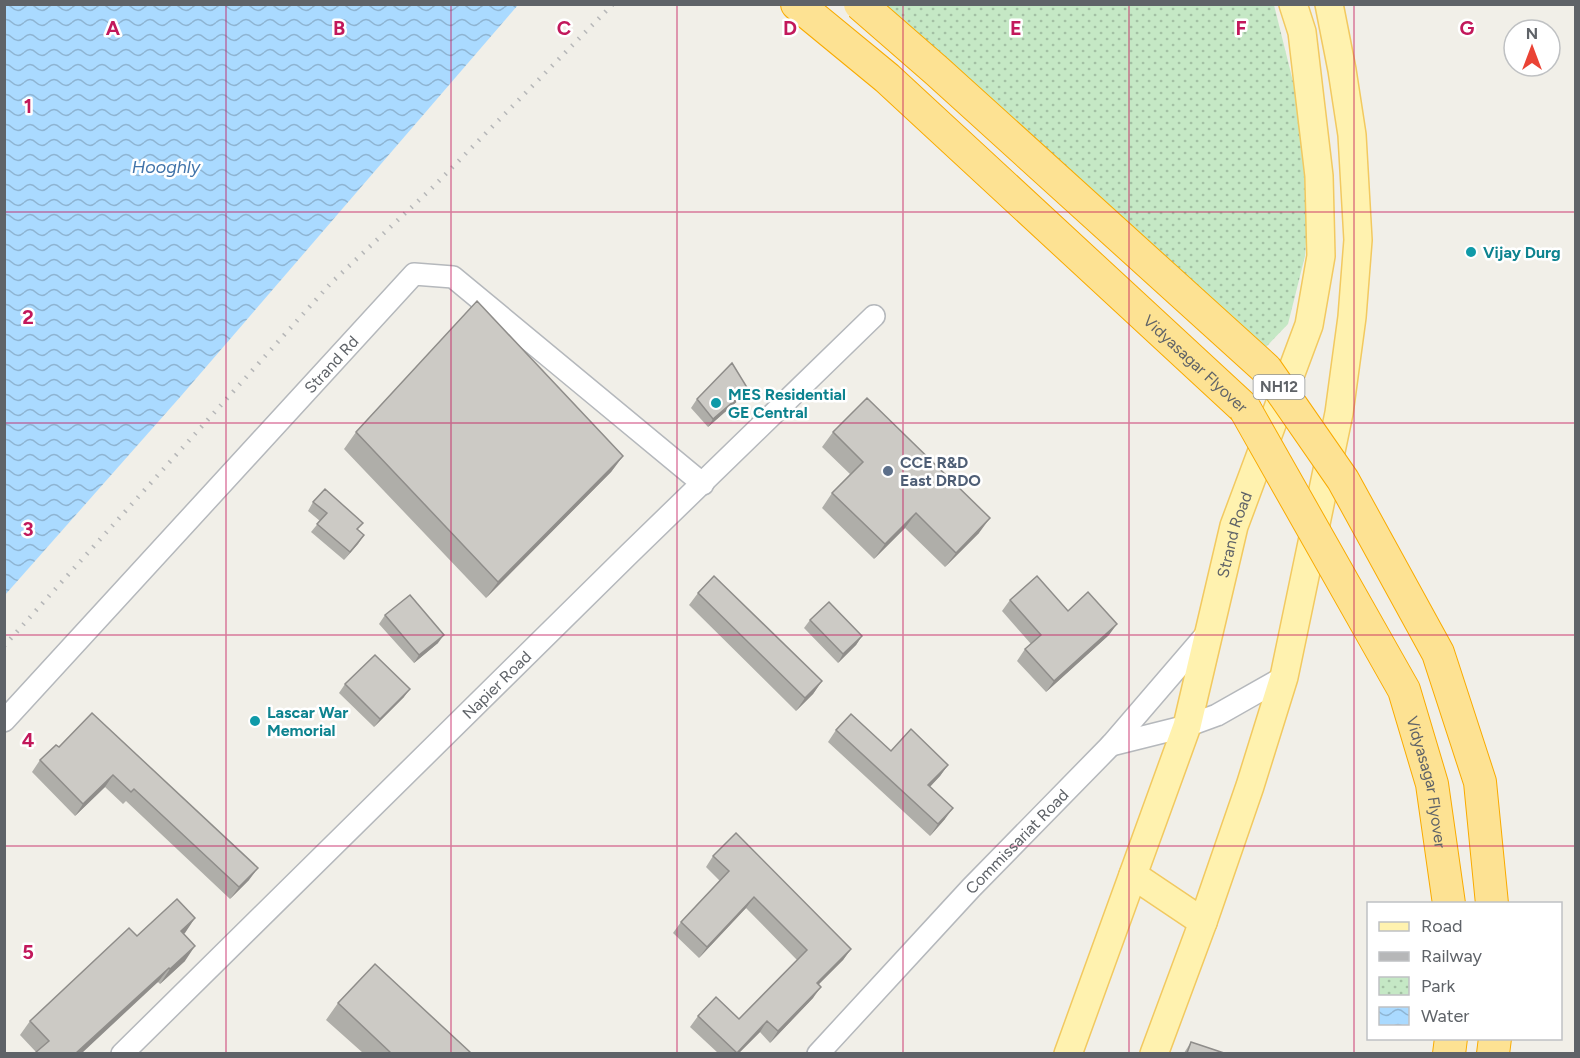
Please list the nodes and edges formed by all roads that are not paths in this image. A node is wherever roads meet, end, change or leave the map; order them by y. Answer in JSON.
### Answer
{"nodes":[{"id":1,"x":797,"y":4,"type":"edge"},
{"id":2,"x":860,"y":4,"type":"edge"},
{"id":3,"x":1293,"y":4,"type":"edge"},
{"id":4,"x":1329,"y":4,"type":"edge"},
{"id":5,"x":874,"y":316,"type":"dead end"},
{"id":6,"x":703,"y":484,"type":"junction"},
{"id":7,"x":1212,"y":627,"type":"junction"},
{"id":8,"x":1284,"y":676,"type":"junction"},
{"id":9,"x":4,"y":721,"type":"edge"},
{"id":10,"x":1187,"y":726,"type":"junction"},
{"id":11,"x":1111,"y":745,"type":"junction"},
{"id":12,"x":1132,"y":876,"type":"junction"},
{"id":13,"x":1449,"y":902,"type":"edge"},
{"id":14,"x":1492,"y":902,"type":"edge"},
{"id":15,"x":1203,"y":922,"type":"junction"},
{"id":16,"x":122,"y":1053,"type":"edge"},
{"id":17,"x":818,"y":1053,"type":"edge"},
{"id":18,"x":1068,"y":1053,"type":"edge"},
{"id":19,"x":1154,"y":1053,"type":"edge"}],
"edges":[{"from":1,"to":13,"type":"highway","name":"Vidyasagar Flyover","number":"NH12","bridge":true},
{"from":2,"to":14,"type":"highway","number":"NH12","bridge":true},
{"from":3,"to":7,"type":"main road","name":"Strand Road"},
{"from":4,"to":8,"type":"main road"},
{"from":5,"to":6,"type":"street","name":"Napier Road"},
{"from":6,"to":9,"type":"street","name":"Strand Rd"},
{"from":6,"to":16,"type":"street","name":"Napier Road"},
{"from":7,"to":10,"type":"main road","name":"Strand Road"},
{"from":7,"to":11,"type":"street","name":"Commissariat Road"},
{"from":8,"to":10,"type":"street"},
{"from":8,"to":15,"type":"main road"},
{"from":10,"to":11,"type":"street"},
{"from":10,"to":12,"type":"main road","name":"Strand Road"},
{"from":11,"to":17,"type":"street","name":"Commissariat Road"},
{"from":12,"to":15,"type":"main road"},
{"from":12,"to":18,"type":"main road","name":"Strand Road"},
{"from":15,"to":19,"type":"main road"}]}
